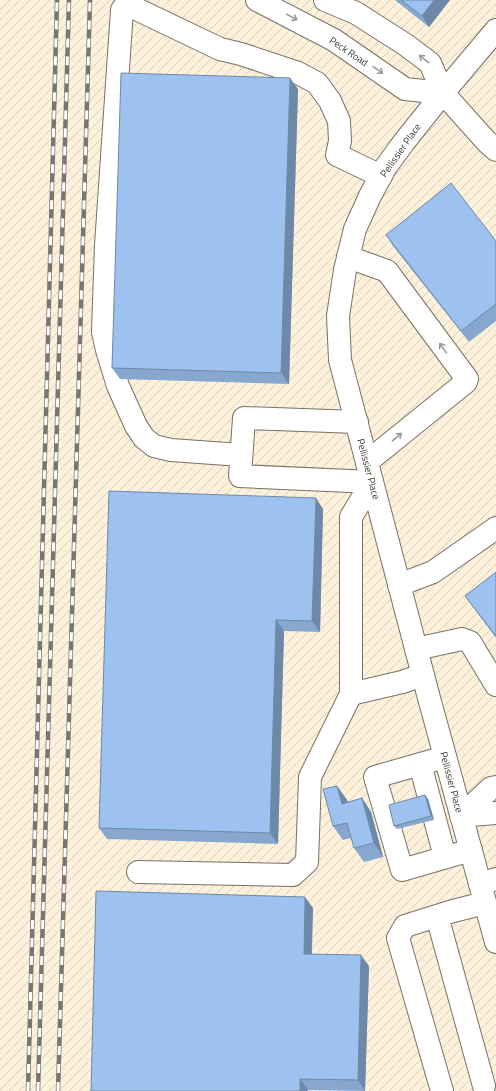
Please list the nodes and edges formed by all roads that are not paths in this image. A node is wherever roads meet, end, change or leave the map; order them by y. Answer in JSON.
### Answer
{"nodes":[{"id":1,"x":257,"y":0,"type":"edge"},
{"id":2,"x":325,"y":0,"type":"edge"},
{"id":3,"x":496,"y":30,"type":"edge"},
{"id":4,"x":443,"y":93,"type":"junction"},
{"id":5,"x":496,"y":150,"type":"edge"},
{"id":6,"x":381,"y":176,"type":"junction"},
{"id":7,"x":348,"y":257,"type":"junction"},
{"id":8,"x":357,"y":422,"type":"junction"},
{"id":9,"x":241,"y":455,"type":"junction"},
{"id":10,"x":370,"y":472,"type":"junction"},
{"id":11,"x":496,"y":528,"type":"edge"},
{"id":12,"x":399,"y":585,"type":"junction"},
{"id":13,"x":416,"y":649,"type":"junction"},
{"id":14,"x":423,"y":675,"type":"junction"},
{"id":15,"x":496,"y":685,"type":"edge"},
{"id":16,"x":351,"y":694,"type":"junction"},
{"id":17,"x":445,"y":757,"type":"junction"},
{"id":18,"x":420,"y":764,"type":"junction"},
{"id":19,"x":496,"y":786,"type":"edge"},
{"id":20,"x":496,"y":813,"type":"edge"},
{"id":21,"x":461,"y":816,"type":"junction"},
{"id":22,"x":470,"y":850,"type":"junction"},
{"id":23,"x":445,"y":857,"type":"junction"},
{"id":24,"x":138,"y":872,"type":"dead end"},
{"id":25,"x":487,"y":888,"type":"edge"},
{"id":26,"x":437,"y":916,"type":"junction"},
{"id":27,"x":496,"y":942,"type":"edge"},
{"id":28,"x":482,"y":1086,"type":"edge"},
{"id":29,"x":442,"y":1091,"type":"edge"}],
"edges":[{"from":1,"to":4,"type":"main road","name":"Peck Road","one_way":true},
{"from":4,"to":2,"type":"main road","one_way":true},
{"from":3,"to":4,"type":"main road","name":"Pellissier Place"},
{"from":4,"to":5,"type":"main road"},
{"from":4,"to":6,"type":"main road","name":"Pellissier Place"},
{"from":6,"to":7,"type":"main road","name":"Pellissier Place"},
{"from":6,"to":9,"type":"main road"},
{"from":7,"to":8,"type":"main road","name":"Pellissier Place"},
{"from":10,"to":7,"type":"main road","one_way":true},
{"from":8,"to":9,"type":"main road"},
{"from":8,"to":10,"type":"main road","name":"Pellissier Place"},
{"from":9,"to":10,"type":"main road"},
{"from":10,"to":12,"type":"main road","name":"Pellissier Place"},
{"from":10,"to":16,"type":"main road"},
{"from":11,"to":12,"type":"main road"},
{"from":12,"to":13,"type":"main road","name":"Pellissier Place"},
{"from":13,"to":14,"type":"main road","name":"Pellissier Place"},
{"from":13,"to":15,"type":"main road"},
{"from":14,"to":16,"type":"main road"},
{"from":14,"to":17,"type":"main road","name":"Pellissier Place"},
{"from":16,"to":24,"type":"main road"},
{"from":17,"to":18,"type":"main road"},
{"from":17,"to":21,"type":"main road","name":"Pellissier Place"},
{"from":18,"to":23,"type":"main road"},
{"from":18,"to":23,"type":"main road"},
{"from":19,"to":21,"type":"main road"},
{"from":20,"to":21,"type":"main road"},
{"from":21,"to":22,"type":"main road","name":"Pellissier Place"},
{"from":22,"to":23,"type":"main road"},
{"from":22,"to":25,"type":"main road","name":"Pellissier Place"},
{"from":25,"to":26,"type":"main road"},
{"from":25,"to":27,"type":"main road","name":"Pellissier Place"},
{"from":26,"to":28,"type":"main road"},
{"from":26,"to":29,"type":"main road"}]}
